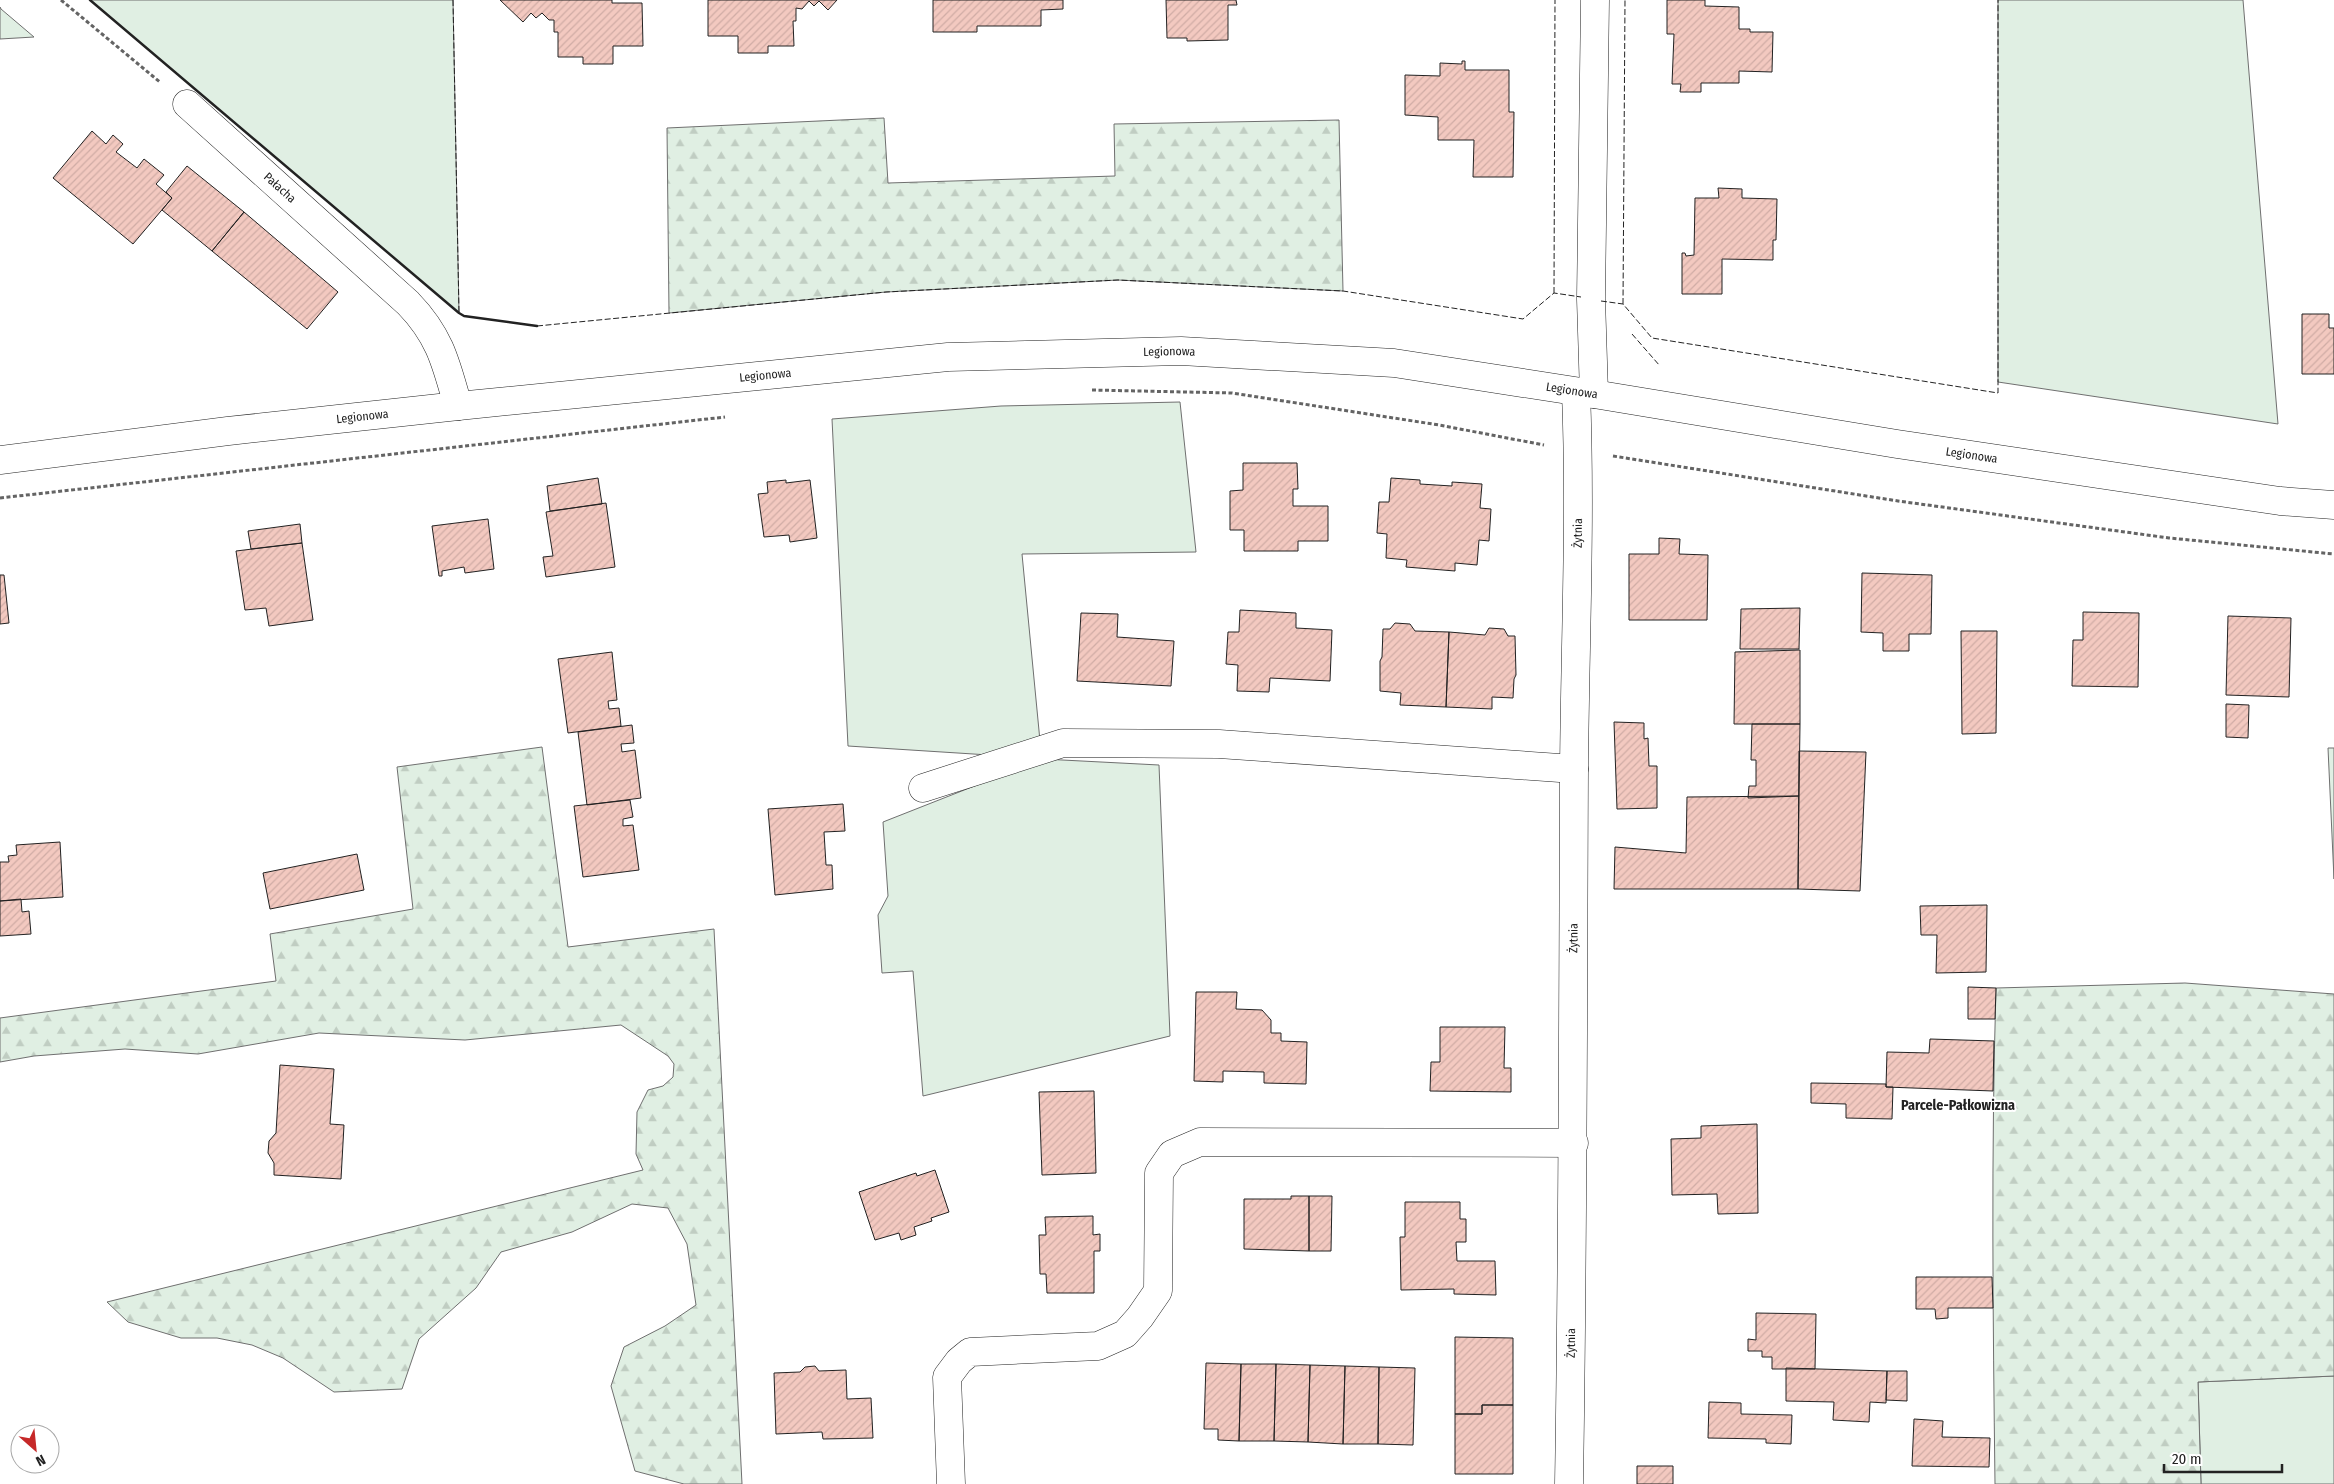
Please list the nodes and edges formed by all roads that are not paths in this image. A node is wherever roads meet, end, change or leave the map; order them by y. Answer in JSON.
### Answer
{"nodes":[{"id":1,"x":1595,"y":0,"type":"edge"},
{"id":2,"x":187,"y":104,"type":"road end"},
{"id":3,"x":1585,"y":393,"type":"junction"},
{"id":4,"x":458,"y":406,"type":"junction"},
{"id":5,"x":0,"y":460,"type":"edge"},
{"id":6,"x":2334,"y":505,"type":"edge"},
{"id":7,"x":1574,"y":769,"type":"junction"},
{"id":8,"x":923,"y":788,"type":"dead end"},
{"id":9,"x":1574,"y":1143,"type":"junction"},
{"id":10,"x":951,"y":1484,"type":"edge"},
{"id":11,"x":1569,"y":1484,"type":"edge"}],
"edges":[{"from":1,"to":3,"type":"main road","name":"Żytnia"},
{"from":2,"to":4,"type":"main road","name":"Pałacha"},
{"from":3,"to":4,"type":"main road","name":"Legionowa"},
{"from":3,"to":6,"type":"main road","name":"Legionowa"},
{"from":3,"to":7,"type":"main road","name":"Żytnia"},
{"from":4,"to":5,"type":"main road","name":"Legionowa"},
{"from":7,"to":8,"type":"main road"},
{"from":7,"to":9,"type":"main road","name":"Żytnia"},
{"from":9,"to":10,"type":"main road"},
{"from":9,"to":11,"type":"main road","name":"Żytnia"}]}
